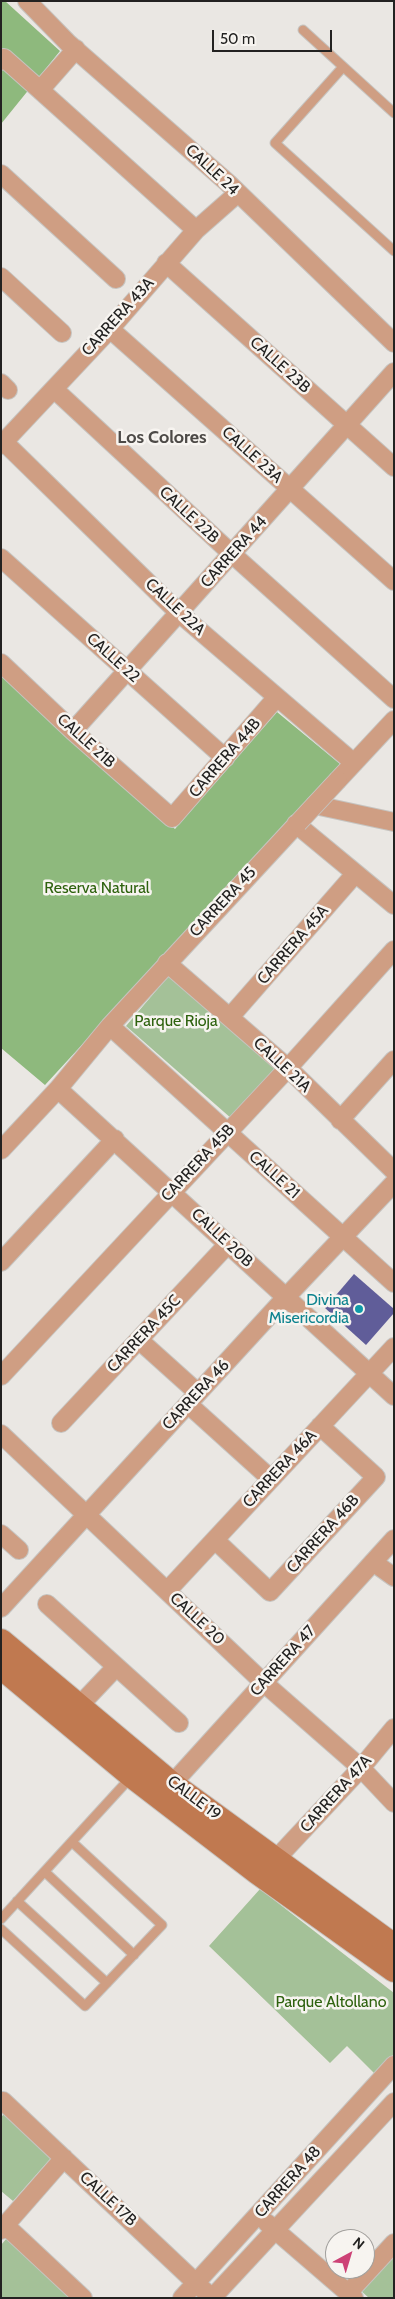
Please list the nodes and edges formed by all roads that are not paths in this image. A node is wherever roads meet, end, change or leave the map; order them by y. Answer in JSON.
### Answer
{"nodes":[{"id":1,"x":27,"y":1,"type":"edge"},
{"id":2,"x":303,"y":30,"type":"dead end"},
{"id":3,"x":76,"y":49,"type":"junction"},
{"id":4,"x":1,"y":61,"type":"edge"},
{"id":5,"x":343,"y":67,"type":"junction"},
{"id":6,"x":40,"y":90,"type":"junction"},
{"id":7,"x":394,"y":113,"type":"edge"},
{"id":8,"x":1,"y":174,"type":"edge"},
{"id":9,"x":238,"y":193,"type":"junction"},
{"id":10,"x":196,"y":230,"type":"junction"},
{"id":11,"x":394,"y":251,"type":"edge"},
{"id":12,"x":166,"y":263,"type":"junction"},
{"id":13,"x":1,"y":278,"type":"edge"},
{"id":14,"x":116,"y":279,"type":"dead end"},
{"id":15,"x":110,"y":328,"type":"junction"},
{"id":16,"x":62,"y":333,"type":"dead end"},
{"id":17,"x":394,"y":343,"type":"edge"},
{"id":18,"x":394,"y":372,"type":"edge"},
{"id":19,"x":54,"y":389,"type":"junction"},
{"id":20,"x":347,"y":425,"type":"junction"},
{"id":21,"x":2,"y":443,"type":"edge"},
{"id":22,"x":394,"y":467,"type":"edge"},
{"id":23,"x":290,"y":489,"type":"junction"},
{"id":24,"x":232,"y":554,"type":"junction"},
{"id":25,"x":1,"y":558,"type":"edge"},
{"id":26,"x":394,"y":580,"type":"edge"},
{"id":27,"x":179,"y":613,"type":"junction"},
{"id":28,"x":1,"y":663,"type":"edge"},
{"id":29,"x":126,"y":671,"type":"junction"},
{"id":30,"x":278,"y":697,"type":"junction"},
{"id":31,"x":394,"y":699,"type":"edge"},
{"id":32,"x":394,"y":720,"type":"edge"},
{"id":33,"x":73,"y":731,"type":"junction"},
{"id":34,"x":225,"y":758,"type":"junction"},
{"id":35,"x":354,"y":763,"type":"junction"},
{"id":36,"x":314,"y":805,"type":"dead end"},
{"id":37,"x":172,"y":818,"type":"joint"},
{"id":38,"x":394,"y":822,"type":"edge"},
{"id":39,"x":297,"y":824,"type":"junction"},
{"id":40,"x":355,"y":874,"type":"junction"},
{"id":41,"x":394,"y":905,"type":"edge"},
{"id":42,"x":394,"y":950,"type":"edge"},
{"id":43,"x":167,"y":962,"type":"junction"},
{"id":44,"x":230,"y":1017,"type":"junction"},
{"id":45,"x":110,"y":1026,"type":"junction"},
{"id":46,"x":394,"y":1060,"type":"edge"},
{"id":47,"x":288,"y":1068,"type":"junction"},
{"id":48,"x":54,"y":1093,"type":"junction"},
{"id":49,"x":340,"y":1120,"type":"junction"},
{"id":50,"x":226,"y":1133,"type":"junction"},
{"id":51,"x":115,"y":1138,"type":"junction"},
{"id":52,"x":1,"y":1150,"type":"edge"},
{"id":53,"x":394,"y":1171,"type":"edge"},
{"id":54,"x":394,"y":1183,"type":"edge"},
{"id":55,"x":172,"y":1191,"type":"junction"},
{"id":56,"x":343,"y":1237,"type":"junction"},
{"id":57,"x":228,"y":1244,"type":"junction"},
{"id":58,"x":1,"y":1262,"type":"edge"},
{"id":59,"x":394,"y":1283,"type":"edge"},
{"id":60,"x":287,"y":1296,"type":"junction"},
{"id":61,"x":139,"y":1340,"type":"junction"},
{"id":62,"x":394,"y":1347,"type":"edge"},
{"id":63,"x":370,"y":1373,"type":"junction"},
{"id":64,"x":1,"y":1376,"type":"edge"},
{"id":65,"x":394,"y":1396,"type":"edge"},
{"id":66,"x":193,"y":1399,"type":"junction"},
{"id":67,"x":61,"y":1423,"type":"dead end"},
{"id":68,"x":320,"y":1426,"type":"junction"},
{"id":69,"x":1,"y":1434,"type":"edge"},
{"id":70,"x":271,"y":1479,"type":"junction"},
{"id":71,"x":87,"y":1513,"type":"junction"},
{"id":72,"x":1,"y":1534,"type":"edge"},
{"id":73,"x":394,"y":1539,"type":"edge"},
{"id":74,"x":215,"y":1540,"type":"junction"},
{"id":75,"x":19,"y":1550,"type":"dead end"},
{"id":76,"x":373,"y":1562,"type":"junction"},
{"id":77,"x":394,"y":1577,"type":"edge"},
{"id":78,"x":167,"y":1591,"type":"junction"},
{"id":79,"x":47,"y":1604,"type":"dead end"},
{"id":80,"x":1,"y":1608,"type":"edge"},
{"id":81,"x":1,"y":1641,"type":"edge"},
{"id":82,"x":1,"y":1667,"type":"edge"},
{"id":83,"x":116,"y":1667,"type":"junction"},
{"id":84,"x":264,"y":1683,"type":"junction"},
{"id":85,"x":79,"y":1706,"type":"junction"},
{"id":86,"x":179,"y":1723,"type":"dead end"},
{"id":87,"x":394,"y":1728,"type":"edge"},
{"id":88,"x":361,"y":1768,"type":"junction"},
{"id":89,"x":132,"y":1776,"type":"junction"},
{"id":90,"x":172,"y":1784,"type":"junction"},
{"id":91,"x":394,"y":1803,"type":"edge"},
{"id":92,"x":72,"y":1842,"type":"junction"},
{"id":93,"x":276,"y":1859,"type":"junction"},
{"id":94,"x":45,"y":1872,"type":"junction"},
{"id":95,"x":17,"y":1902,"type":"junction"},
{"id":96,"x":1,"y":1919,"type":"edge"},
{"id":97,"x":1,"y":1929,"type":"edge"},
{"id":98,"x":394,"y":1946,"type":"edge"},
{"id":99,"x":134,"y":1956,"type":"junction"},
{"id":100,"x":394,"y":1970,"type":"edge"},
{"id":101,"x":106,"y":1983,"type":"junction"},
{"id":102,"x":393,"y":2068,"type":"edge"},
{"id":103,"x":2,"y":2102,"type":"edge"},
{"id":104,"x":394,"y":2102,"type":"edge"},
{"id":105,"x":64,"y":2158,"type":"junction"},
{"id":106,"x":258,"y":2214,"type":"junction"},
{"id":107,"x":3,"y":2227,"type":"edge"},
{"id":108,"x":275,"y":2230,"type":"junction"},
{"id":109,"x":394,"y":2242,"type":"edge"},
{"id":110,"x":196,"y":2282,"type":"junction"},
{"id":111,"x":350,"y":2295,"type":"edge"},
{"id":112,"x":84,"y":2298,"type":"edge"},
{"id":113,"x":182,"y":2298,"type":"edge"},
{"id":114,"x":212,"y":2298,"type":"edge"}],
"edges":[{"from":1,"to":3,"type":"street","name":"CALLE 24"},
{"from":2,"to":5,"type":"lane"},
{"from":3,"to":6,"type":"street"},
{"from":3,"to":9,"type":"street","name":"CALLE 24"},
{"from":4,"to":6,"type":"street"},
{"from":5,"to":7,"type":"lane"},
{"from":5,"to":11,"type":"lane"},
{"from":6,"to":10,"type":"street"},
{"from":8,"to":14,"type":"street"},
{"from":9,"to":10,"type":"street","name":"CARRERA 43A"},
{"from":9,"to":17,"type":"street","name":"CALLE 24"},
{"from":10,"to":12,"type":"street","name":"CARRERA 43A"},
{"from":12,"to":15,"type":"street","name":"CARRERA 43A"},
{"from":12,"to":20,"type":"street","name":"CALLE 23B"},
{"from":13,"to":16,"type":"street"},
{"from":15,"to":19,"type":"street","name":"CARRERA 43A"},
{"from":15,"to":23,"type":"street","name":"CALLE 23A"},
{"from":18,"to":20,"type":"street","name":"CARRERA 44"},
{"from":19,"to":21,"type":"street","name":"CARRERA 43A"},
{"from":19,"to":24,"type":"street","name":"CALLE 22B"},
{"from":20,"to":22,"type":"street","name":"CALLE 23B"},
{"from":20,"to":23,"type":"street","name":"CARRERA 44"},
{"from":21,"to":27,"type":"street","name":"CALLE 22A"},
{"from":23,"to":24,"type":"street","name":"CARRERA 44"},
{"from":23,"to":26,"type":"street","name":"CALLE 23A"},
{"from":24,"to":27,"type":"street","name":"CARRERA 44"},
{"from":24,"to":31,"type":"street","name":"CALLE 22B"},
{"from":25,"to":29,"type":"street","name":"CALLE 22"},
{"from":27,"to":29,"type":"street","name":"CARRERA 44"},
{"from":27,"to":30,"type":"street","name":"CALLE 22A"},
{"from":28,"to":33,"type":"street","name":"CALLE 21B"},
{"from":29,"to":33,"type":"street","name":"CARRERA 44"},
{"from":29,"to":34,"type":"street","name":"CALLE 22"},
{"from":30,"to":34,"type":"street","name":"CARRERA 44B"},
{"from":30,"to":35,"type":"street","name":"CALLE 22A"},
{"from":32,"to":35,"type":"street","name":"CARRERA 45"},
{"from":33,"to":37,"type":"street","name":"CALLE 21B"},
{"from":34,"to":37,"type":"street","name":"CARRERA 44B"},
{"from":35,"to":39,"type":"street","name":"CARRERA 45","bridge":true},
{"from":36,"to":38,"type":"street"},
{"from":39,"to":40,"type":"street"},
{"from":39,"to":43,"type":"street","name":"CARRERA 45"},
{"from":40,"to":41,"type":"street"},
{"from":40,"to":44,"type":"street","name":"CARRERA 45A"},
{"from":42,"to":47,"type":"street","name":"CARRERA 45B"},
{"from":43,"to":44,"type":"street","name":"CALLE 21A"},
{"from":43,"to":45,"type":"street","name":"CARRERA 45"},
{"from":44,"to":47,"type":"street","name":"CALLE 21A"},
{"from":45,"to":48,"type":"street","name":"CARRERA 45"},
{"from":45,"to":50,"type":"street","name":"CALLE 21"},
{"from":46,"to":49,"type":"street"},
{"from":47,"to":49,"type":"street","name":"CALLE 21A"},
{"from":47,"to":50,"type":"street","name":"CARRERA 45B"},
{"from":48,"to":51,"type":"street","name":"CALLE 20B"},
{"from":48,"to":52,"type":"street","name":"CARRERA 45"},
{"from":49,"to":53,"type":"street","name":"CALLE 21A"},
{"from":50,"to":55,"type":"street","name":"CARRERA 45B"},
{"from":50,"to":56,"type":"street","name":"CALLE 21"},
{"from":51,"to":55,"type":"street","name":"CALLE 20B"},
{"from":51,"to":58,"type":"street"},
{"from":54,"to":56,"type":"street","name":"CARRERA 46"},
{"from":55,"to":57,"type":"street","name":"CALLE 20B"},
{"from":55,"to":64,"type":"street","name":"CARRERA 45B"},
{"from":56,"to":59,"type":"street","name":"CALLE 21"},
{"from":56,"to":60,"type":"street","name":"CARRERA 46"},
{"from":57,"to":60,"type":"street","name":"CALLE 20B"},
{"from":57,"to":61,"type":"street","name":"CARRERA 45C"},
{"from":60,"to":63,"type":"street","name":"CALLE 20B"},
{"from":60,"to":66,"type":"street","name":"CARRERA 46"},
{"from":61,"to":66,"type":"street"},
{"from":61,"to":67,"type":"street","name":"CARRERA 45C"},
{"from":62,"to":63,"type":"street","name":"CARRERA 46A"},
{"from":63,"to":65,"type":"street","name":"CALLE 20B"},
{"from":63,"to":68,"type":"street","name":"CARRERA 46A"},
{"from":66,"to":70,"type":"street"},
{"from":66,"to":71,"type":"street","name":"CARRERA 46"},
{"from":68,"to":70,"type":"street","name":"CARRERA 46A"},
{"from":68,"to":74,"type":"street","name":"CARRERA 46B"},
{"from":69,"to":71,"type":"street","name":"CALLE 20"},
{"from":70,"to":74,"type":"street","name":"CARRERA 46A"},
{"from":71,"to":78,"type":"street","name":"CALLE 20"},
{"from":71,"to":80,"type":"street","name":"CARRERA 46"},
{"from":72,"to":75,"type":"street"},
{"from":73,"to":76,"type":"street","name":"CARRERA 47"},
{"from":74,"to":78,"type":"street","name":"CARRERA 46A"},
{"from":76,"to":77,"type":"street"},
{"from":76,"to":84,"type":"street","name":"CARRERA 47"},
{"from":78,"to":84,"type":"street","name":"CALLE 20"},
{"from":79,"to":83,"type":"street"},
{"from":81,"to":85,"type":"main road","name":"CALLE 19"},
{"from":82,"to":89,"type":"main road","name":"CALLE 19"},
{"from":83,"to":85,"type":"street"},
{"from":83,"to":86,"type":"street"},
{"from":84,"to":88,"type":"street","name":"CALLE 20"},
{"from":84,"to":90,"type":"street","name":"CARRERA 47"},
{"from":85,"to":90,"type":"main road","name":"CALLE 19"},
{"from":87,"to":88,"type":"street","name":"CARRERA 47A"},
{"from":88,"to":91,"type":"street","name":"CALLE 20"},
{"from":88,"to":93,"type":"street","name":"CARRERA 47A"},
{"from":89,"to":92,"type":"lane"},
{"from":89,"to":100,"type":"main road","name":"CALLE 19"},
{"from":90,"to":93,"type":"main road","name":"CALLE 19"},
{"from":92,"to":94,"type":"lane"},
{"from":92,"to":99,"type":"lane"},
{"from":93,"to":98,"type":"main road","name":"CALLE 19"},
{"from":94,"to":95,"type":"lane"},
{"from":94,"to":99,"type":"lane"},
{"from":95,"to":96,"type":"lane"},
{"from":95,"to":101,"type":"lane"},
{"from":97,"to":101,"type":"lane"},
{"from":99,"to":101,"type":"lane"},
{"from":102,"to":106,"type":"street","name":"CARRERA 48"},
{"from":103,"to":105,"type":"street","name":"CALLE 17B"},
{"from":104,"to":108,"type":"street","name":"CARRERA 48"},
{"from":105,"to":107,"type":"street"},
{"from":105,"to":110,"type":"street","name":"CALLE 17B"},
{"from":106,"to":108,"type":"street"},
{"from":106,"to":110,"type":"street","name":"CARRERA 48"},
{"from":107,"to":112,"type":"street"},
{"from":108,"to":111,"type":"street"},
{"from":108,"to":114,"type":"street","name":"CARRERA 48"},
{"from":109,"to":111,"type":"street"},
{"from":110,"to":113,"type":"street","name":"CARRERA 48"},
{"from":110,"to":114,"type":"street","name":"CALLE 17B"}]}
